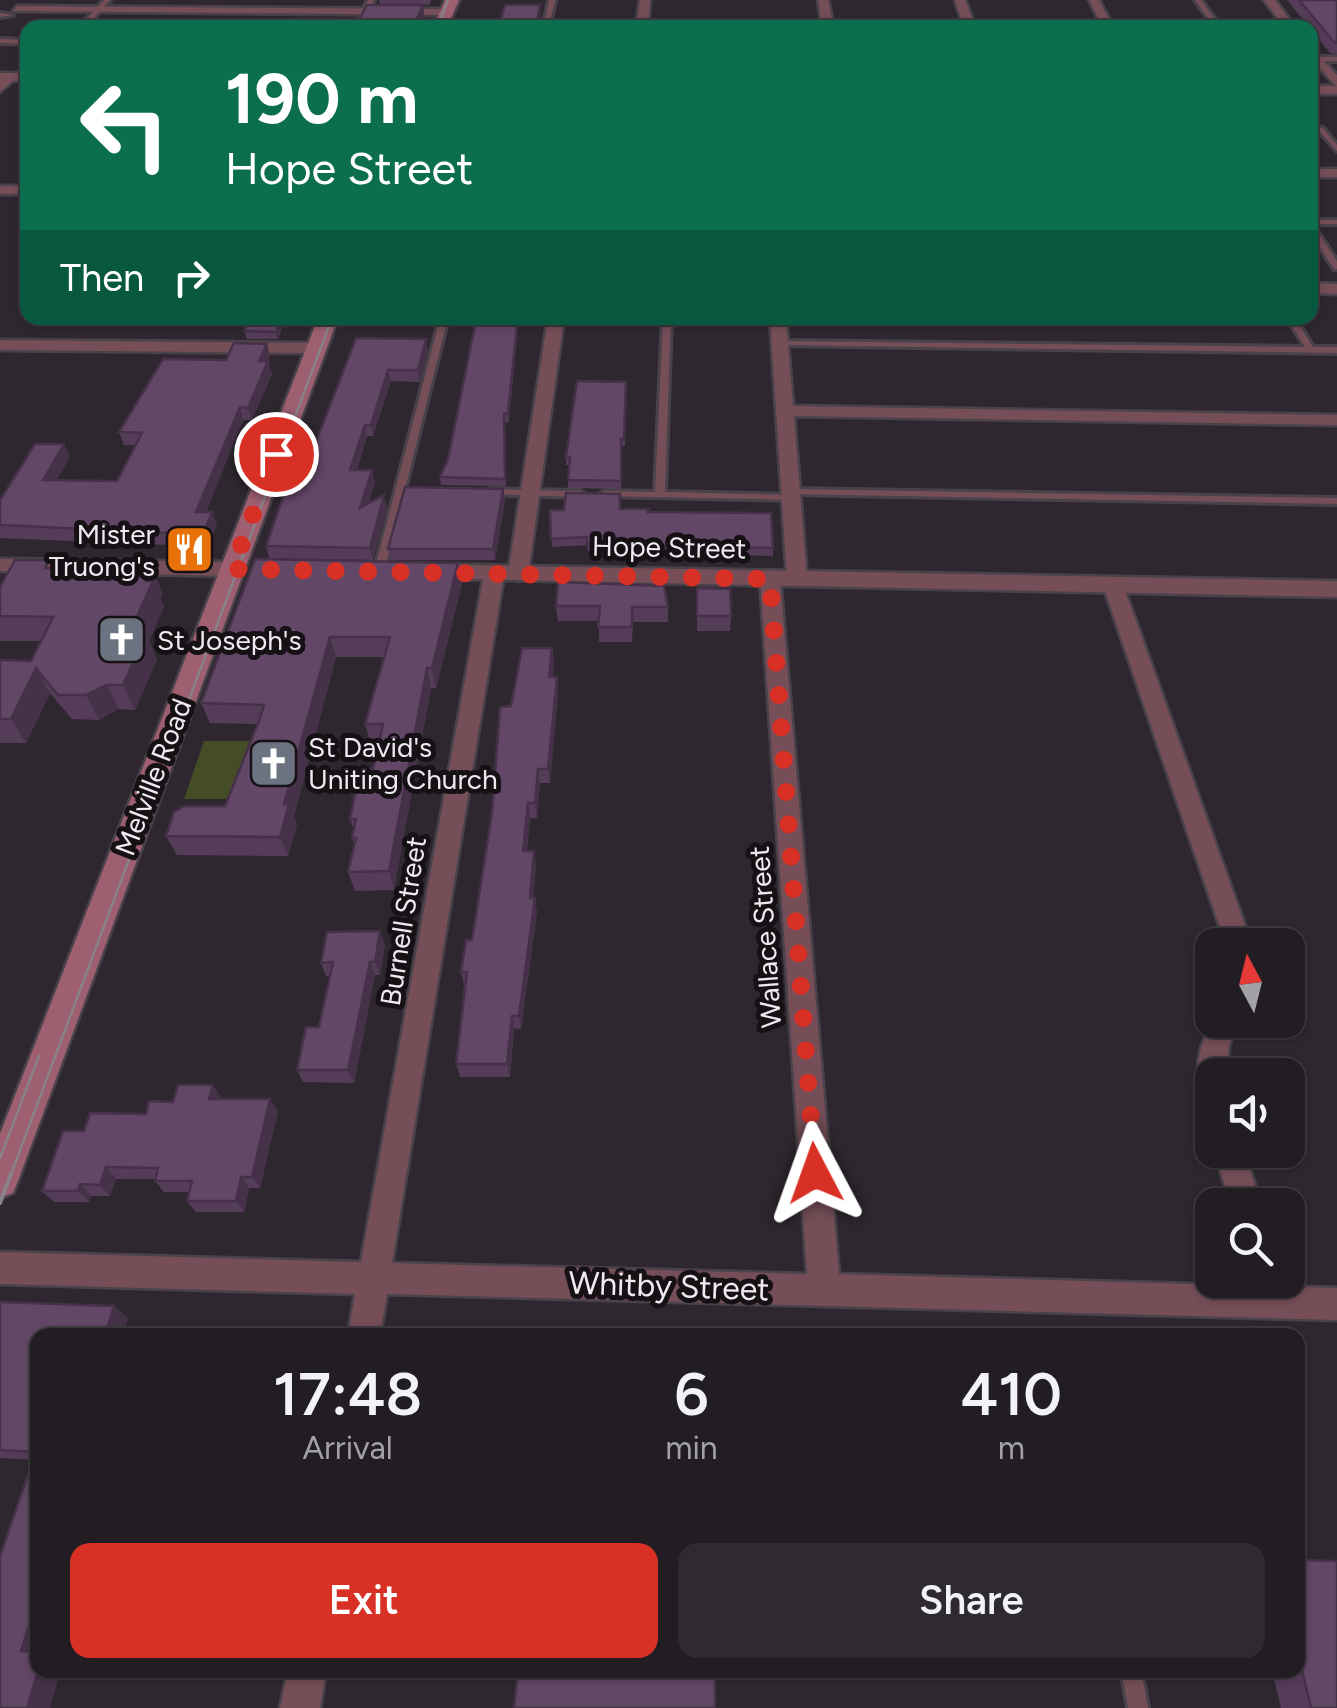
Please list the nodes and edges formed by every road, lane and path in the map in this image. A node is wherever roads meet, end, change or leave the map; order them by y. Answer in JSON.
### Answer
{"nodes":[{"id":1,"x":1269,"y":0,"type":"edge"},
{"id":2,"x":102,"y":4,"type":"edge"},
{"id":3,"x":368,"y":6,"type":"edge"},
{"id":4,"x":449,"y":6,"type":"edge"},
{"id":5,"x":13,"y":10,"type":"edge"},
{"id":6,"x":1285,"y":20,"type":"edge"},
{"id":7,"x":0,"y":25,"type":"edge"},
{"id":8,"x":1318,"y":63,"type":"edge"},
{"id":9,"x":1337,"y":87,"type":"edge"},
{"id":10,"x":1318,"y":129,"type":"edge"},
{"id":11,"x":1337,"y":150,"type":"edge"},
{"id":12,"x":1318,"y":237,"type":"edge"},
{"id":13,"x":1337,"y":267,"type":"edge"},
{"id":14,"x":325,"y":325,"type":"edge"},
{"id":15,"x":442,"y":325,"type":"edge"},
{"id":16,"x":555,"y":325,"type":"edge"},
{"id":17,"x":667,"y":325,"type":"edge"},
{"id":18,"x":779,"y":325,"type":"edge"},
{"id":19,"x":1295,"y":325,"type":"edge"},
{"id":20,"x":780,"y":343,"type":"junction"},
{"id":21,"x":0,"y":345,"type":"edge"},
{"id":22,"x":108,"y":350,"type":"junction"},
{"id":23,"x":1311,"y":350,"type":"junction"},
{"id":24,"x":1337,"y":350,"type":"edge"},
{"id":25,"x":0,"y":353,"type":"edge"},
{"id":26,"x":314,"y":354,"type":"junction"},
{"id":27,"x":786,"y":411,"type":"junction"},
{"id":28,"x":1337,"y":420,"type":"edge"},
{"id":29,"x":400,"y":491,"type":"junction"},
{"id":30,"x":418,"y":491,"type":"edge"},
{"id":31,"x":474,"y":492,"type":"edge"},
{"id":32,"x":531,"y":494,"type":"junction"},
{"id":33,"x":660,"y":494,"type":"junction"},
{"id":34,"x":792,"y":495,"type":"junction"},
{"id":35,"x":1337,"y":502,"type":"edge"},
{"id":36,"x":3,"y":570,"type":"edge"},
{"id":37,"x":247,"y":570,"type":"junction"},
{"id":38,"x":370,"y":571,"type":"joint"},
{"id":39,"x":506,"y":574,"type":"junction"},
{"id":40,"x":784,"y":579,"type":"junction"},
{"id":41,"x":1113,"y":585,"type":"junction"},
{"id":42,"x":1337,"y":589,"type":"edge"},
{"id":43,"x":1233,"y":928,"type":"edge"},
{"id":44,"x":0,"y":1181,"type":"edge"},
{"id":45,"x":0,"y":1268,"type":"edge"},
{"id":46,"x":375,"y":1278,"type":"junction"},
{"id":47,"x":824,"y":1290,"type":"junction"},
{"id":48,"x":1195,"y":1291,"type":"edge"},
{"id":49,"x":1305,"y":1298,"type":"edge"},
{"id":50,"x":1337,"y":1304,"type":"edge"},
{"id":51,"x":365,"y":1328,"type":"edge"},
{"id":52,"x":306,"y":1678,"type":"edge"},
{"id":53,"x":1132,"y":1678,"type":"edge"},
{"id":54,"x":300,"y":1708,"type":"edge"},
{"id":55,"x":1138,"y":1708,"type":"edge"}],
"edges":[{"from":1,"to":6,"type":"street"},
{"from":2,"to":3,"type":"street"},
{"from":2,"to":5,"type":"street"},
{"from":3,"to":4,"type":"street"},
{"from":5,"to":7,"type":"street"},
{"from":8,"to":9,"type":"street"},
{"from":10,"to":11,"type":"lane"},
{"from":12,"to":13,"type":"lane"},
{"from":14,"to":26,"type":"main road","name":"Melville Road"},
{"from":15,"to":29,"type":"lane"},
{"from":16,"to":32,"type":"street","name":"Burnell Street"},
{"from":17,"to":33,"type":"lane"},
{"from":18,"to":20,"type":"street","name":"Wallace Street"},
{"from":19,"to":23,"type":"lane"},
{"from":20,"to":23,"type":"lane"},
{"from":20,"to":27,"type":"street","name":"Wallace Street"},
{"from":21,"to":22,"type":"street"},
{"from":22,"to":25,"type":"street"},
{"from":22,"to":26,"type":"street"},
{"from":23,"to":24,"type":"lane"},
{"from":26,"to":37,"type":"main road","name":"Melville Road"},
{"from":27,"to":28,"type":"street"},
{"from":27,"to":34,"type":"street","name":"Wallace Street"},
{"from":29,"to":30,"type":"lane"},
{"from":29,"to":38,"type":"lane"},
{"from":31,"to":32,"type":"lane"},
{"from":32,"to":33,"type":"lane"},
{"from":32,"to":39,"type":"street","name":"Burnell Street"},
{"from":33,"to":34,"type":"lane"},
{"from":34,"to":35,"type":"lane"},
{"from":34,"to":40,"type":"street","name":"Wallace Street"},
{"from":36,"to":37,"type":"street"},
{"from":37,"to":44,"type":"main road","name":"Melville Road"},
{"from":38,"to":39,"type":"street","name":"Hope Street"},
{"from":39,"to":40,"type":"street","name":"Hope Street"},
{"from":39,"to":46,"type":"street","name":"Burnell Street"},
{"from":40,"to":41,"type":"street","name":"Hope Street"},
{"from":40,"to":47,"type":"street","name":"Wallace Street"},
{"from":41,"to":42,"type":"street","name":"Hope Street"},
{"from":41,"to":43,"type":"street"},
{"from":45,"to":46,"type":"street","name":"Whitby Street"},
{"from":46,"to":47,"type":"street","name":"Whitby Street"},
{"from":46,"to":51,"type":"street","name":"Burnell Street"},
{"from":47,"to":48,"type":"street","name":"Whitby Street"},
{"from":49,"to":50,"type":"street","name":"Whitby Street"},
{"from":52,"to":54,"type":"street"},
{"from":53,"to":55,"type":"lane"}]}
